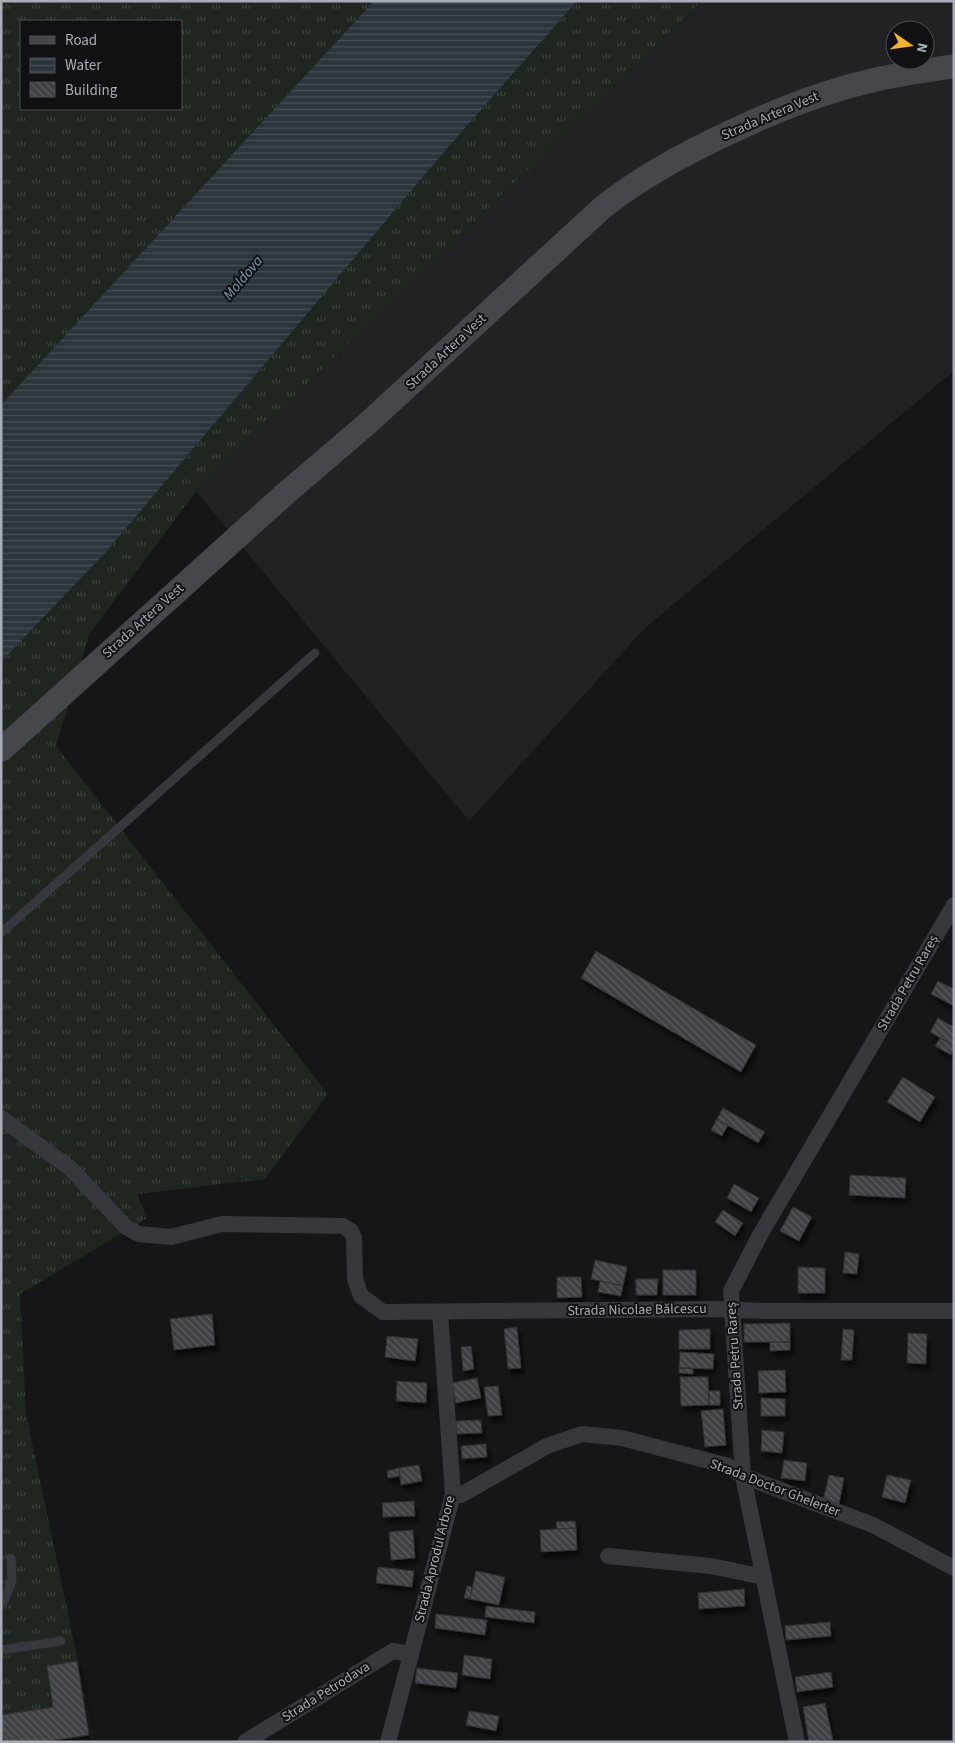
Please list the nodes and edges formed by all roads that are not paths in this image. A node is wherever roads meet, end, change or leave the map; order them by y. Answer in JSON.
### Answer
{"nodes":[{"id":1,"x":954,"y":66,"type":"edge"},
{"id":2,"x":315,"y":653,"type":"dead end"},
{"id":3,"x":1,"y":750,"type":"edge"},
{"id":4,"x":954,"y":905,"type":"edge"},
{"id":5,"x":1,"y":933,"type":"edge"},
{"id":6,"x":1,"y":1118,"type":"edge"},
{"id":7,"x":732,"y":1310,"type":"junction"},
{"id":8,"x":954,"y":1311,"type":"edge"},
{"id":9,"x":440,"y":1312,"type":"junction"},
{"id":10,"x":743,"y":1476,"type":"junction"},
{"id":11,"x":453,"y":1494,"type":"junction"},
{"id":12,"x":608,"y":1556,"type":"dead end"},
{"id":13,"x":11,"y":1558,"type":"dead end"},
{"id":14,"x":954,"y":1568,"type":"edge"},
{"id":15,"x":764,"y":1577,"type":"junction"},
{"id":16,"x":1,"y":1602,"type":"edge"},
{"id":17,"x":62,"y":1641,"type":"dead end"},
{"id":18,"x":1,"y":1650,"type":"edge"},
{"id":19,"x":410,"y":1654,"type":"junction"},
{"id":20,"x":245,"y":1742,"type":"edge"},
{"id":21,"x":388,"y":1742,"type":"edge"},
{"id":22,"x":797,"y":1742,"type":"edge"}],
"edges":[{"from":1,"to":3,"type":"main road","name":"Strada Artera Vest"},
{"from":2,"to":5,"type":"lane"},
{"from":4,"to":7,"type":"street","name":"Strada Petru Rareș"},
{"from":6,"to":9,"type":"street","name":"Strada Nicolae Bălcescu"},
{"from":7,"to":8,"type":"street","name":"Strada Nicolae Bălcescu"},
{"from":7,"to":9,"type":"street","name":"Strada Nicolae Bălcescu"},
{"from":7,"to":10,"type":"street","name":"Strada Petru Rareș"},
{"from":9,"to":11,"type":"street","name":"Strada Aprodul Arbore"},
{"from":10,"to":11,"type":"street","name":"Strada Doctor Ghelerter"},
{"from":10,"to":14,"type":"street","name":"Strada Doctor Ghelerter"},
{"from":10,"to":15,"type":"street","name":"Strada Petru Rareș"},
{"from":11,"to":19,"type":"street","name":"Strada Aprodul Arbore"},
{"from":12,"to":15,"type":"street"},
{"from":13,"to":16,"type":"lane"},
{"from":15,"to":22,"type":"street","name":"Strada Petru Rareș"},
{"from":17,"to":18,"type":"lane"},
{"from":19,"to":20,"type":"street","name":"Strada Petrodava"},
{"from":19,"to":21,"type":"street","name":"Strada Aprodul Arbore"}]}
